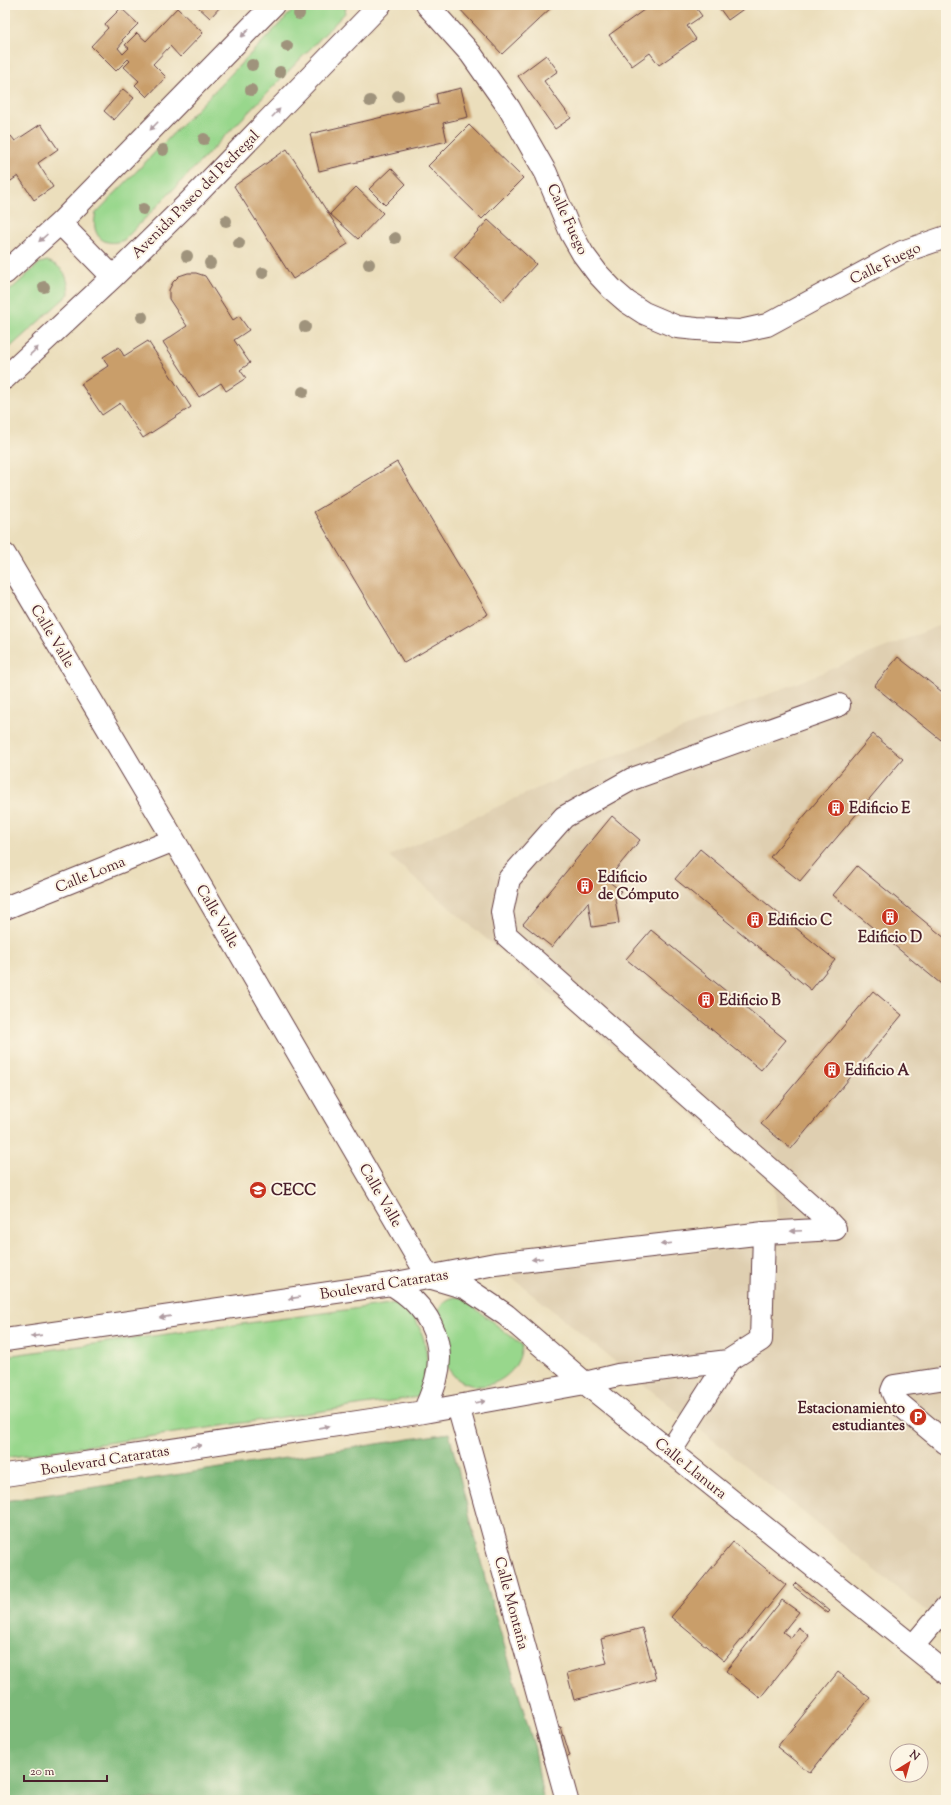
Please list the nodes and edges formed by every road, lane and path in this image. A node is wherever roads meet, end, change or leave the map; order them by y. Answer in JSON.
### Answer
{"nodes":[{"id":1,"x":272,"y":5,"type":"edge"},
{"id":2,"x":380,"y":5,"type":"edge"},
{"id":3,"x":426,"y":5,"type":"edge"},
{"id":4,"x":60,"y":223,"type":"junction"},
{"id":5,"x":946,"y":237,"type":"edge"},
{"id":6,"x":5,"y":273,"type":"edge"},
{"id":7,"x":113,"y":277,"type":"junction"},
{"id":8,"x":5,"y":378,"type":"edge"},
{"id":9,"x":5,"y":555,"type":"edge"},
{"id":10,"x":839,"y":705,"type":"dead end"},
{"id":11,"x":174,"y":840,"type":"junction"},
{"id":12,"x":5,"y":908,"type":"edge"},
{"id":13,"x":764,"y":1232,"type":"junction"},
{"id":14,"x":429,"y":1278,"type":"junction"},
{"id":15,"x":390,"y":1284,"type":"junction"},
{"id":16,"x":5,"y":1340,"type":"edge"},
{"id":17,"x":728,"y":1361,"type":"junction"},
{"id":18,"x":946,"y":1378,"type":"edge"},
{"id":19,"x":585,"y":1383,"type":"junction"},
{"id":20,"x":458,"y":1406,"type":"junction"},
{"id":21,"x":424,"y":1412,"type":"junction"},
{"id":22,"x":946,"y":1443,"type":"edge"},
{"id":23,"x":670,"y":1452,"type":"junction"},
{"id":24,"x":5,"y":1475,"type":"edge"},
{"id":25,"x":946,"y":1607,"type":"edge"},
{"id":26,"x":914,"y":1646,"type":"junction"},
{"id":27,"x":946,"y":1673,"type":"edge"},
{"id":28,"x":567,"y":1800,"type":"edge"}],
"edges":[{"from":1,"to":4,"type":"street","one_way":true},
{"from":7,"to":2,"type":"street","name":"Avenida Paseo del Pedregal","one_way":true},
{"from":3,"to":5,"type":"street","name":"Calle Fuego"},
{"from":4,"to":6,"type":"street","one_way":true},
{"from":4,"to":7,"type":"street"},
{"from":8,"to":7,"type":"street","name":"Avenida Paseo del Pedregal","one_way":true},
{"from":9,"to":11,"type":"street","name":"Calle Valle"},
{"from":10,"to":13,"type":"street","name":"Boulevard Cataratas","one_way":true},
{"from":11,"to":12,"type":"street","name":"Calle Loma"},
{"from":11,"to":14,"type":"street","name":"Calle Valle"},
{"from":13,"to":14,"type":"street","name":"Boulevard Cataratas","one_way":true},
{"from":13,"to":17,"type":"street"},
{"from":14,"to":15,"type":"street","name":"Boulevard Cataratas"},
{"from":14,"to":19,"type":"street","name":"Calle Llanura"},
{"from":15,"to":16,"type":"street","name":"Boulevard Cataratas","one_way":true},
{"from":15,"to":21,"type":"street"},
{"from":17,"to":19,"type":"street","name":"Boulevard Cataratas"},
{"from":17,"to":23,"type":"street"},
{"from":18,"to":22,"type":"street"},
{"from":20,"to":19,"type":"street","name":"Boulevard Cataratas","one_way":true},
{"from":19,"to":23,"type":"street","name":"Calle Llanura"},
{"from":20,"to":21,"type":"street","name":"Boulevard Cataratas"},
{"from":20,"to":28,"type":"street","name":"Calle Montaña"},
{"from":24,"to":21,"type":"street","name":"Boulevard Cataratas","one_way":true},
{"from":23,"to":26,"type":"street","name":"Calle Llanura"},
{"from":25,"to":26,"type":"street"},
{"from":26,"to":27,"type":"street","name":"Calle Llanura"}]}
